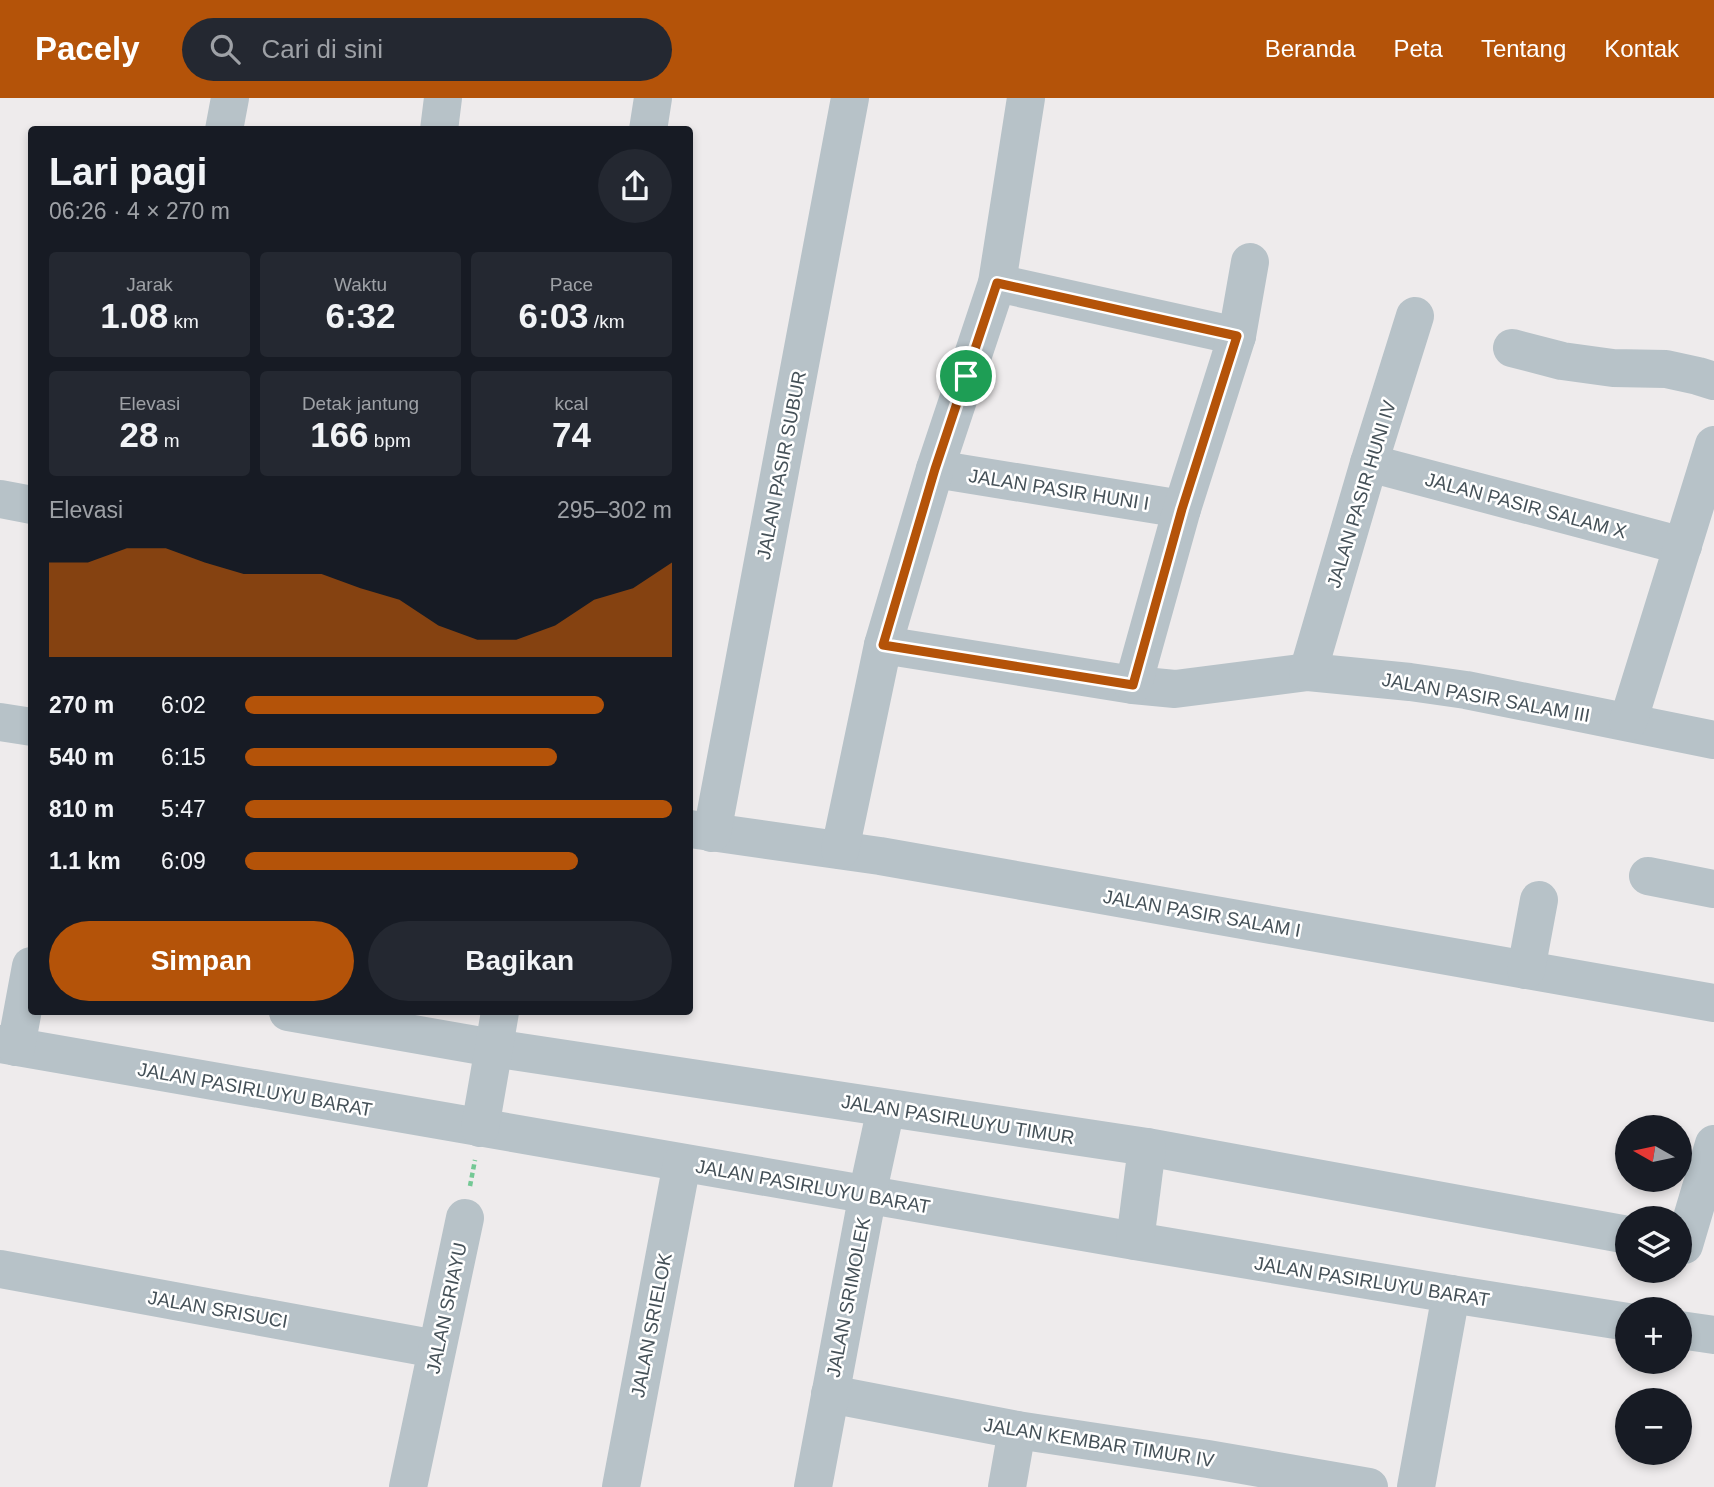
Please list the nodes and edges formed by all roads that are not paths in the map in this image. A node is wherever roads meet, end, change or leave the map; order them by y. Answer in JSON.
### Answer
{"nodes":[{"id":1,"x":230,"y":98,"type":"edge"},
{"id":2,"x":443,"y":98,"type":"edge"},
{"id":3,"x":653,"y":98,"type":"edge"},
{"id":4,"x":850,"y":98,"type":"edge"},
{"id":5,"x":1026,"y":98,"type":"edge"},
{"id":6,"x":225,"y":126,"type":"edge"},
{"id":7,"x":440,"y":126,"type":"edge"},
{"id":8,"x":649,"y":126,"type":"edge"},
{"id":9,"x":1250,"y":262,"type":"dead end"},
{"id":10,"x":997,"y":283,"type":"junction"},
{"id":11,"x":1415,"y":316,"type":"dead end"},
{"id":12,"x":1237,"y":336,"type":"junction"},
{"id":13,"x":1512,"y":348,"type":"dead end"},
{"id":14,"x":1714,"y":382,"type":"edge"},
{"id":15,"x":1714,"y":444,"type":"edge"},
{"id":16,"x":1369,"y":463,"type":"junction"},
{"id":17,"x":935,"y":469,"type":"junction"},
{"id":18,"x":0,"y":499,"type":"edge"},
{"id":19,"x":28,"y":504,"type":"edge"},
{"id":20,"x":1182,"y":509,"type":"junction"},
{"id":21,"x":1683,"y":546,"type":"junction"},
{"id":22,"x":883,"y":645,"type":"junction"},
{"id":23,"x":1308,"y":672,"type":"junction"},
{"id":24,"x":1133,"y":685,"type":"junction"},
{"id":25,"x":0,"y":722,"type":"edge"},
{"id":26,"x":1628,"y":722,"type":"junction"},
{"id":27,"x":28,"y":726,"type":"edge"},
{"id":28,"x":1714,"y":740,"type":"edge"},
{"id":29,"x":701,"y":831,"type":"edge"},
{"id":30,"x":839,"y":850,"type":"junction"},
{"id":31,"x":1648,"y":876,"type":"dead end"},
{"id":32,"x":1714,"y":889,"type":"edge"},
{"id":33,"x":1539,"y":900,"type":"dead end"},
{"id":34,"x":0,"y":961,"type":"edge"},
{"id":35,"x":28,"y":966,"type":"edge"},
{"id":36,"x":1525,"y":970,"type":"junction"},
{"id":37,"x":28,"y":976,"type":"edge"},
{"id":38,"x":1714,"y":1003,"type":"edge"},
{"id":39,"x":323,"y":1015,"type":"edge"},
{"id":40,"x":496,"y":1030,"type":"edge"},
{"id":41,"x":8,"y":1045,"type":"edge"},
{"id":42,"x":883,"y":1120,"type":"junction"},
{"id":43,"x":480,"y":1128,"type":"junction"},
{"id":44,"x":1714,"y":1144,"type":"edge"},
{"id":45,"x":1146,"y":1154,"type":"junction"},
{"id":46,"x":682,"y":1163,"type":"junction"},
{"id":47,"x":869,"y":1186,"type":"junction"},
{"id":48,"x":465,"y":1218,"type":"road end"},
{"id":49,"x":1136,"y":1232,"type":"junction"},
{"id":50,"x":1615,"y":1233,"type":"edge"},
{"id":51,"x":1693,"y":1247,"type":"edge"},
{"id":52,"x":0,"y":1269,"type":"edge"},
{"id":53,"x":1451,"y":1294,"type":"junction"},
{"id":54,"x":1615,"y":1320,"type":"edge"},
{"id":55,"x":1692,"y":1332,"type":"edge"},
{"id":56,"x":1714,"y":1335,"type":"edge"},
{"id":57,"x":436,"y":1349,"type":"junction"},
{"id":58,"x":830,"y":1394,"type":"junction"},
{"id":59,"x":1017,"y":1430,"type":"junction"},
{"id":60,"x":1205,"y":1473,"type":"edge"},
{"id":61,"x":408,"y":1487,"type":"edge"},
{"id":62,"x":621,"y":1487,"type":"edge"},
{"id":63,"x":813,"y":1487,"type":"edge"},
{"id":64,"x":1007,"y":1487,"type":"edge"},
{"id":65,"x":1369,"y":1487,"type":"edge"},
{"id":66,"x":1416,"y":1487,"type":"edge"}],
"edges":[{"from":1,"to":6,"type":"street"},
{"from":2,"to":7,"type":"street"},
{"from":3,"to":8,"type":"street"},
{"from":4,"to":29,"type":"street","name":"JALAN PASIR SUBUR"},
{"from":5,"to":10,"type":"street"},
{"from":9,"to":12,"type":"street"},
{"from":10,"to":12,"type":"street"},
{"from":10,"to":17,"type":"street"},
{"from":11,"to":16,"type":"street","name":"JALAN PASIR HUNI IV"},
{"from":12,"to":20,"type":"street"},
{"from":13,"to":14,"type":"street"},
{"from":15,"to":21,"type":"street"},
{"from":16,"to":21,"type":"street","name":"JALAN PASIR SALAM X"},
{"from":16,"to":23,"type":"street","name":"JALAN PASIR HUNI IV"},
{"from":17,"to":20,"type":"street","name":"JALAN PASIR HUNI I"},
{"from":17,"to":22,"type":"street"},
{"from":18,"to":19,"type":"street"},
{"from":20,"to":24,"type":"street"},
{"from":21,"to":26,"type":"street"},
{"from":22,"to":24,"type":"street","name":"JALAN PASIR SALAM III"},
{"from":22,"to":30,"type":"street"},
{"from":23,"to":24,"type":"street","name":"JALAN PASIR SALAM III"},
{"from":23,"to":26,"type":"street","name":"JALAN PASIR SALAM III"},
{"from":25,"to":27,"type":"street"},
{"from":26,"to":28,"type":"street","name":"JALAN PASIR SALAM III"},
{"from":29,"to":30,"type":"street","name":"JALAN PASIR SALAM I"},
{"from":30,"to":36,"type":"street","name":"JALAN PASIR SALAM I"},
{"from":31,"to":32,"type":"street"},
{"from":33,"to":36,"type":"street"},
{"from":34,"to":35,"type":"street"},
{"from":36,"to":38,"type":"street","name":"JALAN PASIR SALAM I"},
{"from":37,"to":41,"type":"street"},
{"from":39,"to":40,"type":"street","name":"JALAN PASIRLUYU TIMUR"},
{"from":40,"to":42,"type":"street","name":"JALAN PASIRLUYU TIMUR"},
{"from":40,"to":43,"type":"street"},
{"from":41,"to":43,"type":"street","name":"JALAN PASIRLUYU BARAT"},
{"from":42,"to":45,"type":"street","name":"JALAN PASIRLUYU TIMUR"},
{"from":42,"to":47,"type":"street","name":"JALAN SRIMOLEK"},
{"from":43,"to":46,"type":"street","name":"JALAN PASIRLUYU BARAT"},
{"from":44,"to":51,"type":"street"},
{"from":45,"to":49,"type":"street"},
{"from":45,"to":50,"type":"street","name":"JALAN PASIRLUYU TIMUR"},
{"from":46,"to":47,"type":"street","name":"JALAN PASIRLUYU BARAT"},
{"from":46,"to":62,"type":"street","name":"JALAN SRIELOK"},
{"from":47,"to":49,"type":"street","name":"JALAN PASIRLUYU BARAT"},
{"from":47,"to":58,"type":"street","name":"JALAN SRIMOLEK"},
{"from":48,"to":57,"type":"street","name":"JALAN SRIAYU"},
{"from":49,"to":53,"type":"street","name":"JALAN PASIRLUYU BARAT"},
{"from":52,"to":57,"type":"street","name":"JALAN SRISUCI"},
{"from":53,"to":54,"type":"street","name":"JALAN PASIRLUYU BARAT"},
{"from":53,"to":66,"type":"street"},
{"from":55,"to":56,"type":"street"},
{"from":57,"to":61,"type":"street","name":"JALAN SRIAYU"},
{"from":58,"to":59,"type":"street","name":"JALAN KEMBAR TIMUR IV"},
{"from":58,"to":63,"type":"street","name":"JALAN SRIMOLEK"},
{"from":59,"to":60,"type":"street","name":"JALAN KEMBAR TIMUR IV"},
{"from":59,"to":64,"type":"street"},
{"from":60,"to":65,"type":"street","name":"JALAN KEMBAR TIMUR IV"}]}
